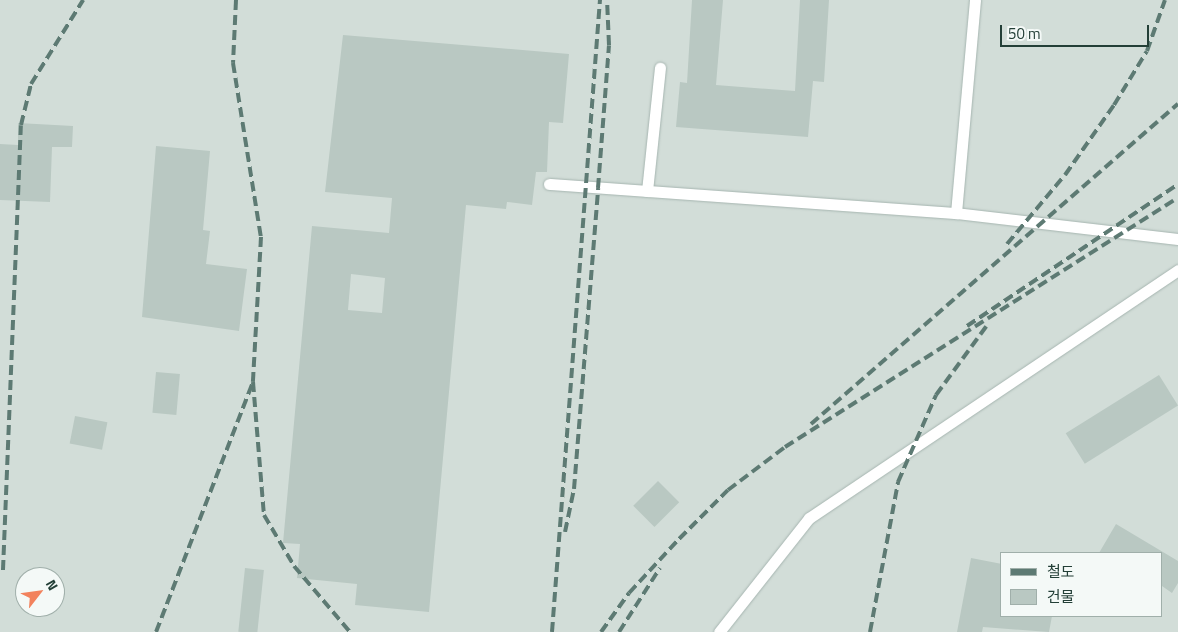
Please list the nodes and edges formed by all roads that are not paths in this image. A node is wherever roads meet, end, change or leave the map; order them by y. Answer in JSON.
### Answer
{"nodes":[{"id":1,"x":975,"y":0,"type":"edge"},
{"id":2,"x":660,"y":68,"type":"dead end"},
{"id":3,"x":550,"y":184,"type":"dead end"},
{"id":4,"x":647,"y":191,"type":"junction"},
{"id":5,"x":956,"y":213,"type":"junction"},
{"id":6,"x":1178,"y":239,"type":"edge"},
{"id":7,"x":1178,"y":270,"type":"edge"},
{"id":8,"x":719,"y":632,"type":"edge"}],
"edges":[{"from":1,"to":5,"type":"lane"},
{"from":2,"to":4,"type":"lane"},
{"from":3,"to":4,"type":"lane"},
{"from":4,"to":5,"type":"lane"},
{"from":5,"to":6,"type":"lane"},
{"from":7,"to":8,"type":"lane"}]}
